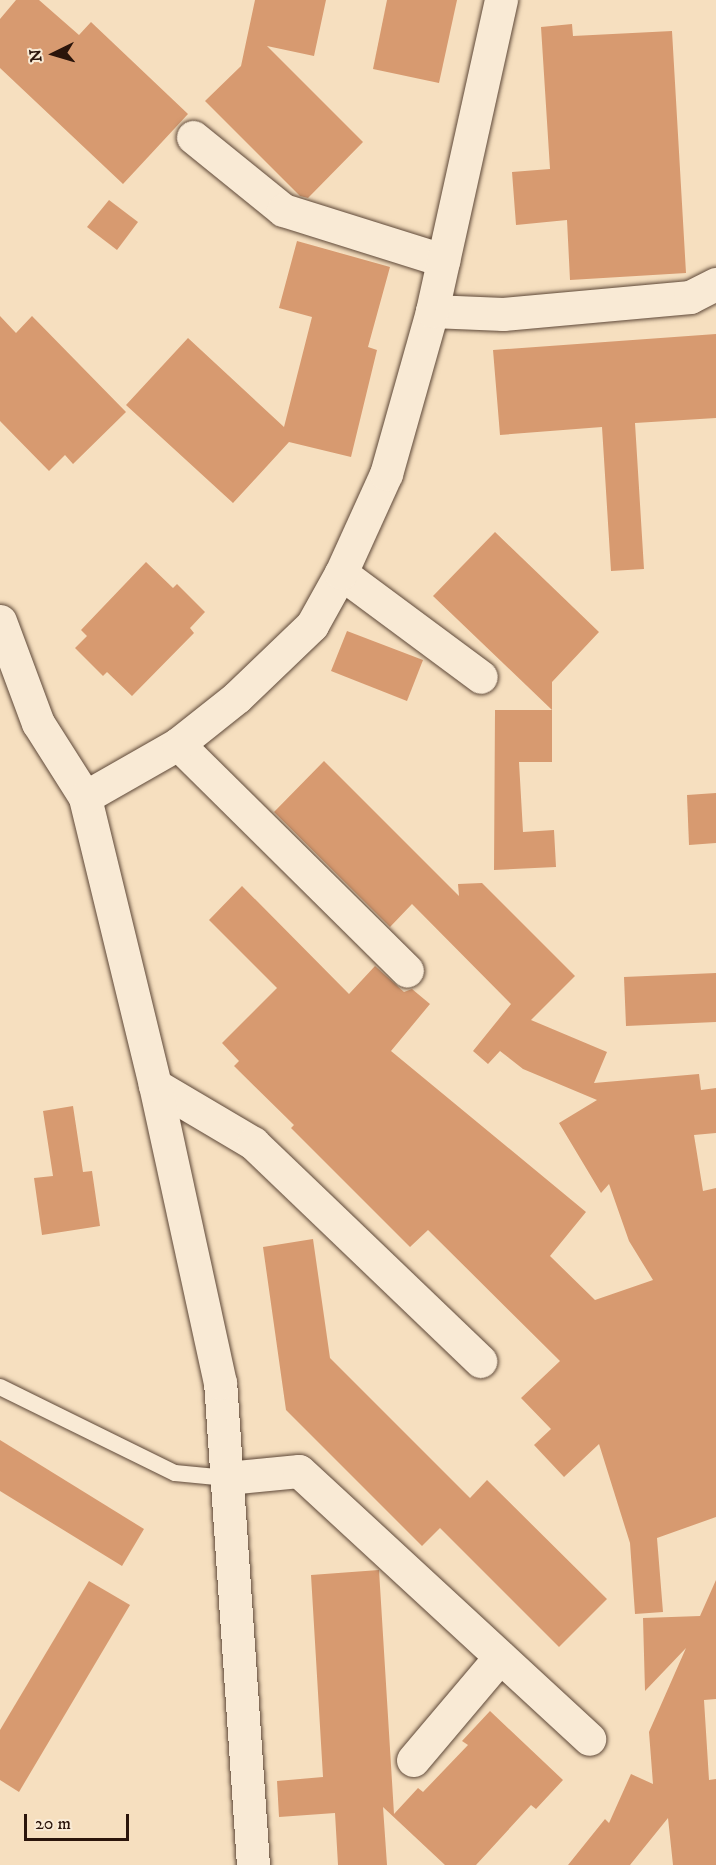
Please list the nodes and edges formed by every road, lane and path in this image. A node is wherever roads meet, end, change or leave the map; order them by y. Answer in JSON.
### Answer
{"nodes":[{"id":1,"x":501,"y":0,"type":"edge"},
{"id":2,"x":193,"y":137,"type":"dead end"},
{"id":3,"x":443,"y":260,"type":"junction"},
{"id":4,"x":716,"y":284,"type":"edge"},
{"id":5,"x":432,"y":311,"type":"junction"},
{"id":6,"x":341,"y":573,"type":"junction"},
{"id":7,"x":0,"y":621,"type":"edge"},
{"id":8,"x":481,"y":677,"type":"dead end"},
{"id":9,"x":178,"y":744,"type":"junction"},
{"id":10,"x":85,"y":797,"type":"junction"},
{"id":11,"x":408,"y":971,"type":"dead end"},
{"id":12,"x":155,"y":1085,"type":"junction"},
{"id":13,"x":480,"y":1361,"type":"dead end"},
{"id":14,"x":0,"y":1387,"type":"edge"},
{"id":15,"x":227,"y":1478,"type":"junction"},
{"id":16,"x":500,"y":1657,"type":"junction"},
{"id":17,"x":589,"y":1739,"type":"dead end"},
{"id":18,"x":414,"y":1760,"type":"dead end"},
{"id":19,"x":253,"y":1865,"type":"edge"}],
"edges":[{"from":1,"to":3,"type":"street"},
{"from":2,"to":3,"type":"street"},
{"from":3,"to":5,"type":"street"},
{"from":4,"to":5,"type":"street"},
{"from":5,"to":6,"type":"street"},
{"from":6,"to":8,"type":"street"},
{"from":6,"to":9,"type":"street"},
{"from":7,"to":10,"type":"street"},
{"from":9,"to":10,"type":"street"},
{"from":9,"to":11,"type":"street"},
{"from":10,"to":12,"type":"street"},
{"from":12,"to":13,"type":"street"},
{"from":12,"to":15,"type":"street"},
{"from":14,"to":15,"type":"lane"},
{"from":15,"to":16,"type":"street"},
{"from":15,"to":19,"type":"street"},
{"from":16,"to":17,"type":"street"},
{"from":16,"to":18,"type":"street"}]}
